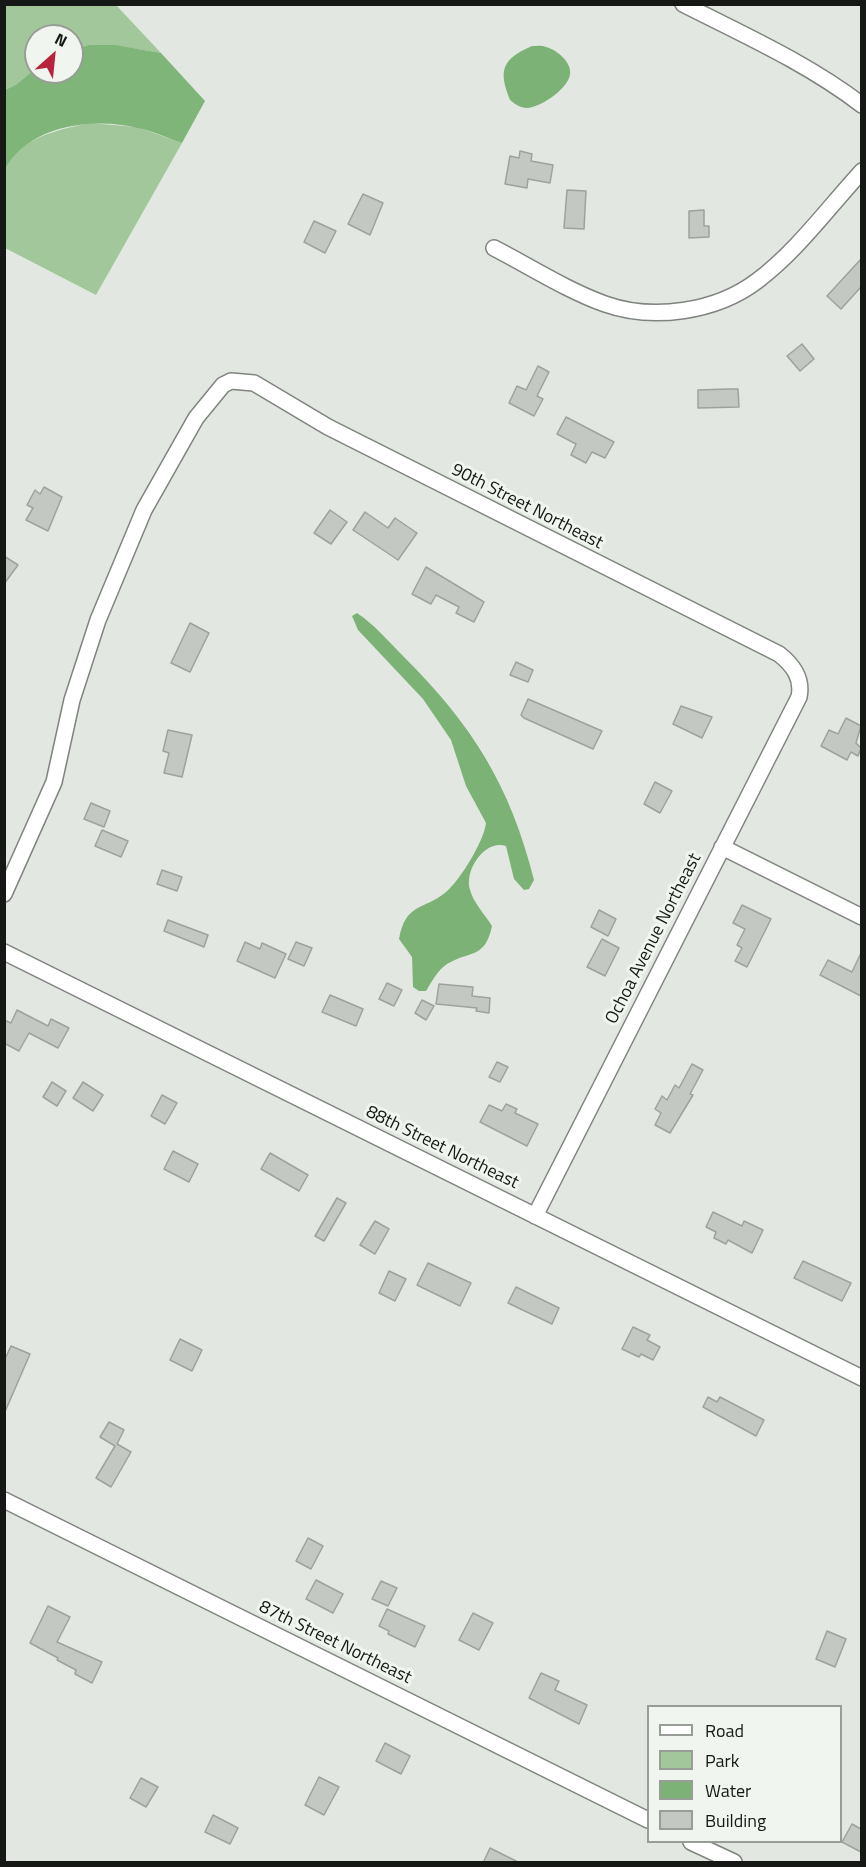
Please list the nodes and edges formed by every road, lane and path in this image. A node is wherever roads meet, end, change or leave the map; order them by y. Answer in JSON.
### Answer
{"nodes":[{"id":1,"x":683,"y":4,"type":"edge"},
{"id":2,"x":861,"y":105,"type":"edge"},
{"id":3,"x":861,"y":171,"type":"edge"},
{"id":4,"x":494,"y":248,"type":"dead end"},
{"id":5,"x":799,"y":678,"type":"joint"},
{"id":6,"x":722,"y":847,"type":"junction"},
{"id":7,"x":4,"y":894,"type":"edge"},
{"id":8,"x":861,"y":917,"type":"edge"},
{"id":9,"x":4,"y":952,"type":"edge"},
{"id":10,"x":535,"y":1216,"type":"junction"},
{"id":11,"x":861,"y":1378,"type":"edge"},
{"id":12,"x":4,"y":1500,"type":"edge"},
{"id":13,"x":647,"y":1820,"type":"edge"},
{"id":14,"x":694,"y":1843,"type":"edge"},
{"id":15,"x":734,"y":1863,"type":"edge"}],
"edges":[{"from":1,"to":2,"type":"street"},
{"from":3,"to":4,"type":"street"},
{"from":5,"to":6,"type":"street","name":"Ochoa Avenue Northeast"},
{"from":5,"to":7,"type":"street","name":"90th Street Northeast"},
{"from":6,"to":8,"type":"street"},
{"from":6,"to":10,"type":"street","name":"Ochoa Avenue Northeast"},
{"from":9,"to":10,"type":"street","name":"88th Street Northeast"},
{"from":10,"to":11,"type":"street","name":"88th Street Northeast"},
{"from":12,"to":13,"type":"street","name":"87th Street Northeast"},
{"from":14,"to":15,"type":"street"}]}
